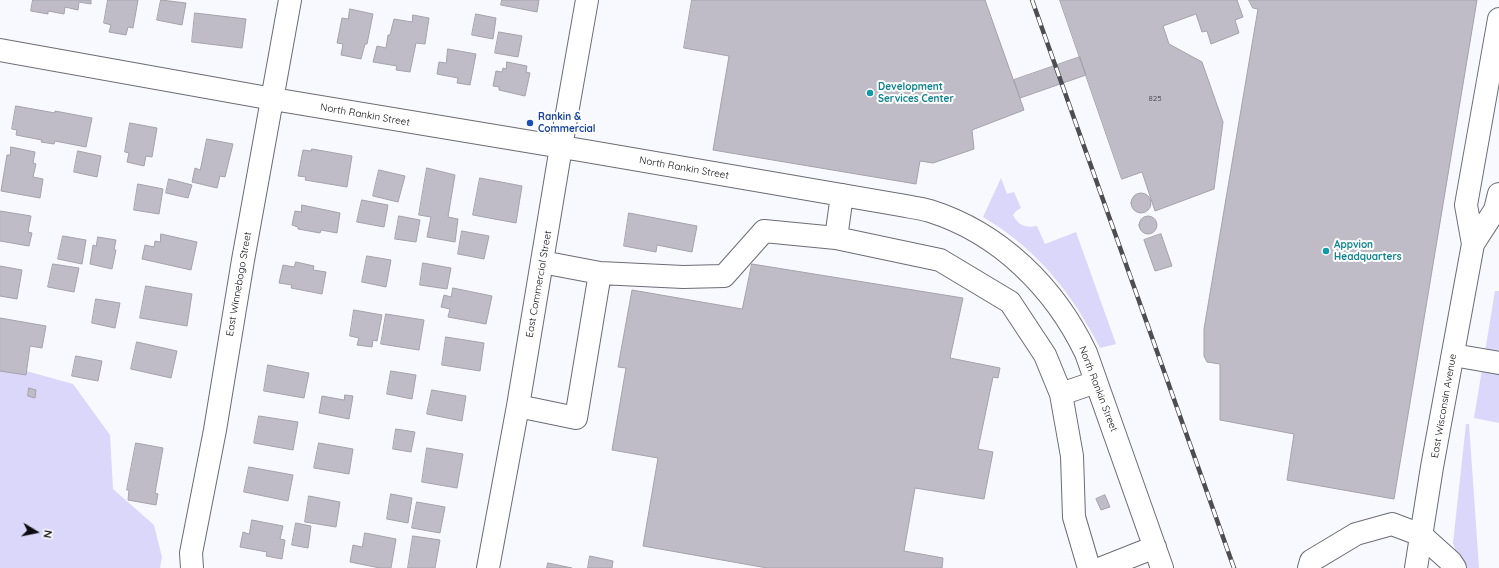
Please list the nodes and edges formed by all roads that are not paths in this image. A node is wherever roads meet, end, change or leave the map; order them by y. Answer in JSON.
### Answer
{"nodes":[{"id":1,"x":290,"y":0,"type":"edge"},
{"id":2,"x":587,"y":0,"type":"edge"},
{"id":3,"x":1499,"y":19,"type":"edge"},
{"id":4,"x":0,"y":50,"type":"edge"},
{"id":5,"x":273,"y":99,"type":"junction"},
{"id":6,"x":561,"y":147,"type":"junction"},
{"id":7,"x":1499,"y":194,"type":"edge"},
{"id":8,"x":842,"y":195,"type":"junction"},
{"id":9,"x":836,"y":238,"type":"junction"},
{"id":10,"x":1473,"y":244,"type":"junction"},
{"id":11,"x":542,"y":262,"type":"junction"},
{"id":12,"x":600,"y":273,"type":"junction"},
{"id":13,"x":1453,"y":354,"type":"junction"},
{"id":14,"x":1499,"y":363,"type":"edge"},
{"id":15,"x":1096,"y":382,"type":"junction"},
{"id":16,"x":1061,"y":394,"type":"junction"},
{"id":17,"x":518,"y":406,"type":"junction"},
{"id":18,"x":1422,"y":535,"type":"junction"},
{"id":19,"x":1155,"y":547,"type":"junction"},
{"id":20,"x":192,"y":568,"type":"edge"},
{"id":21,"x":488,"y":568,"type":"edge"},
{"id":22,"x":1090,"y":568,"type":"edge"},
{"id":23,"x":1102,"y":568,"type":"edge"},
{"id":24,"x":1162,"y":568,"type":"edge"},
{"id":25,"x":1309,"y":568,"type":"edge"},
{"id":26,"x":1416,"y":568,"type":"edge"},
{"id":27,"x":1456,"y":568,"type":"edge"}],
"edges":[{"from":1,"to":5,"type":"street","name":"East Winnebago Street"},
{"from":2,"to":6,"type":"street","name":"East Commercial Street"},
{"from":3,"to":10,"type":"street","name":"East Wisconsin Avenue"},
{"from":4,"to":5,"type":"street","name":"North Rankin Street"},
{"from":5,"to":6,"type":"street","name":"North Rankin Street"},
{"from":5,"to":20,"type":"street","name":"East Winnebago Street"},
{"from":6,"to":8,"type":"street","name":"North Rankin Street"},
{"from":6,"to":11,"type":"street","name":"East Commercial Street"},
{"from":7,"to":10,"type":"street","name":"East Wisconsin Avenue"},
{"from":8,"to":9,"type":"street"},
{"from":8,"to":15,"type":"street","name":"North Rankin Street"},
{"from":9,"to":12,"type":"street"},
{"from":9,"to":16,"type":"street"},
{"from":10,"to":13,"type":"street","name":"East Wisconsin Avenue"},
{"from":11,"to":12,"type":"street"},
{"from":11,"to":17,"type":"street","name":"East Commercial Street"},
{"from":12,"to":17,"type":"street"},
{"from":13,"to":14,"type":"street"},
{"from":13,"to":18,"type":"street","name":"East Wisconsin Avenue"},
{"from":15,"to":16,"type":"street"},
{"from":15,"to":19,"type":"street","name":"North Rankin Street"},
{"from":16,"to":22,"type":"street"},
{"from":17,"to":21,"type":"street","name":"East Commercial Street"},
{"from":18,"to":25,"type":"street"},
{"from":18,"to":26,"type":"street","name":"East Wisconsin Avenue"},
{"from":18,"to":27,"type":"street"},
{"from":19,"to":23,"type":"street"},
{"from":19,"to":24,"type":"street","name":"North Rankin Street"}]}
